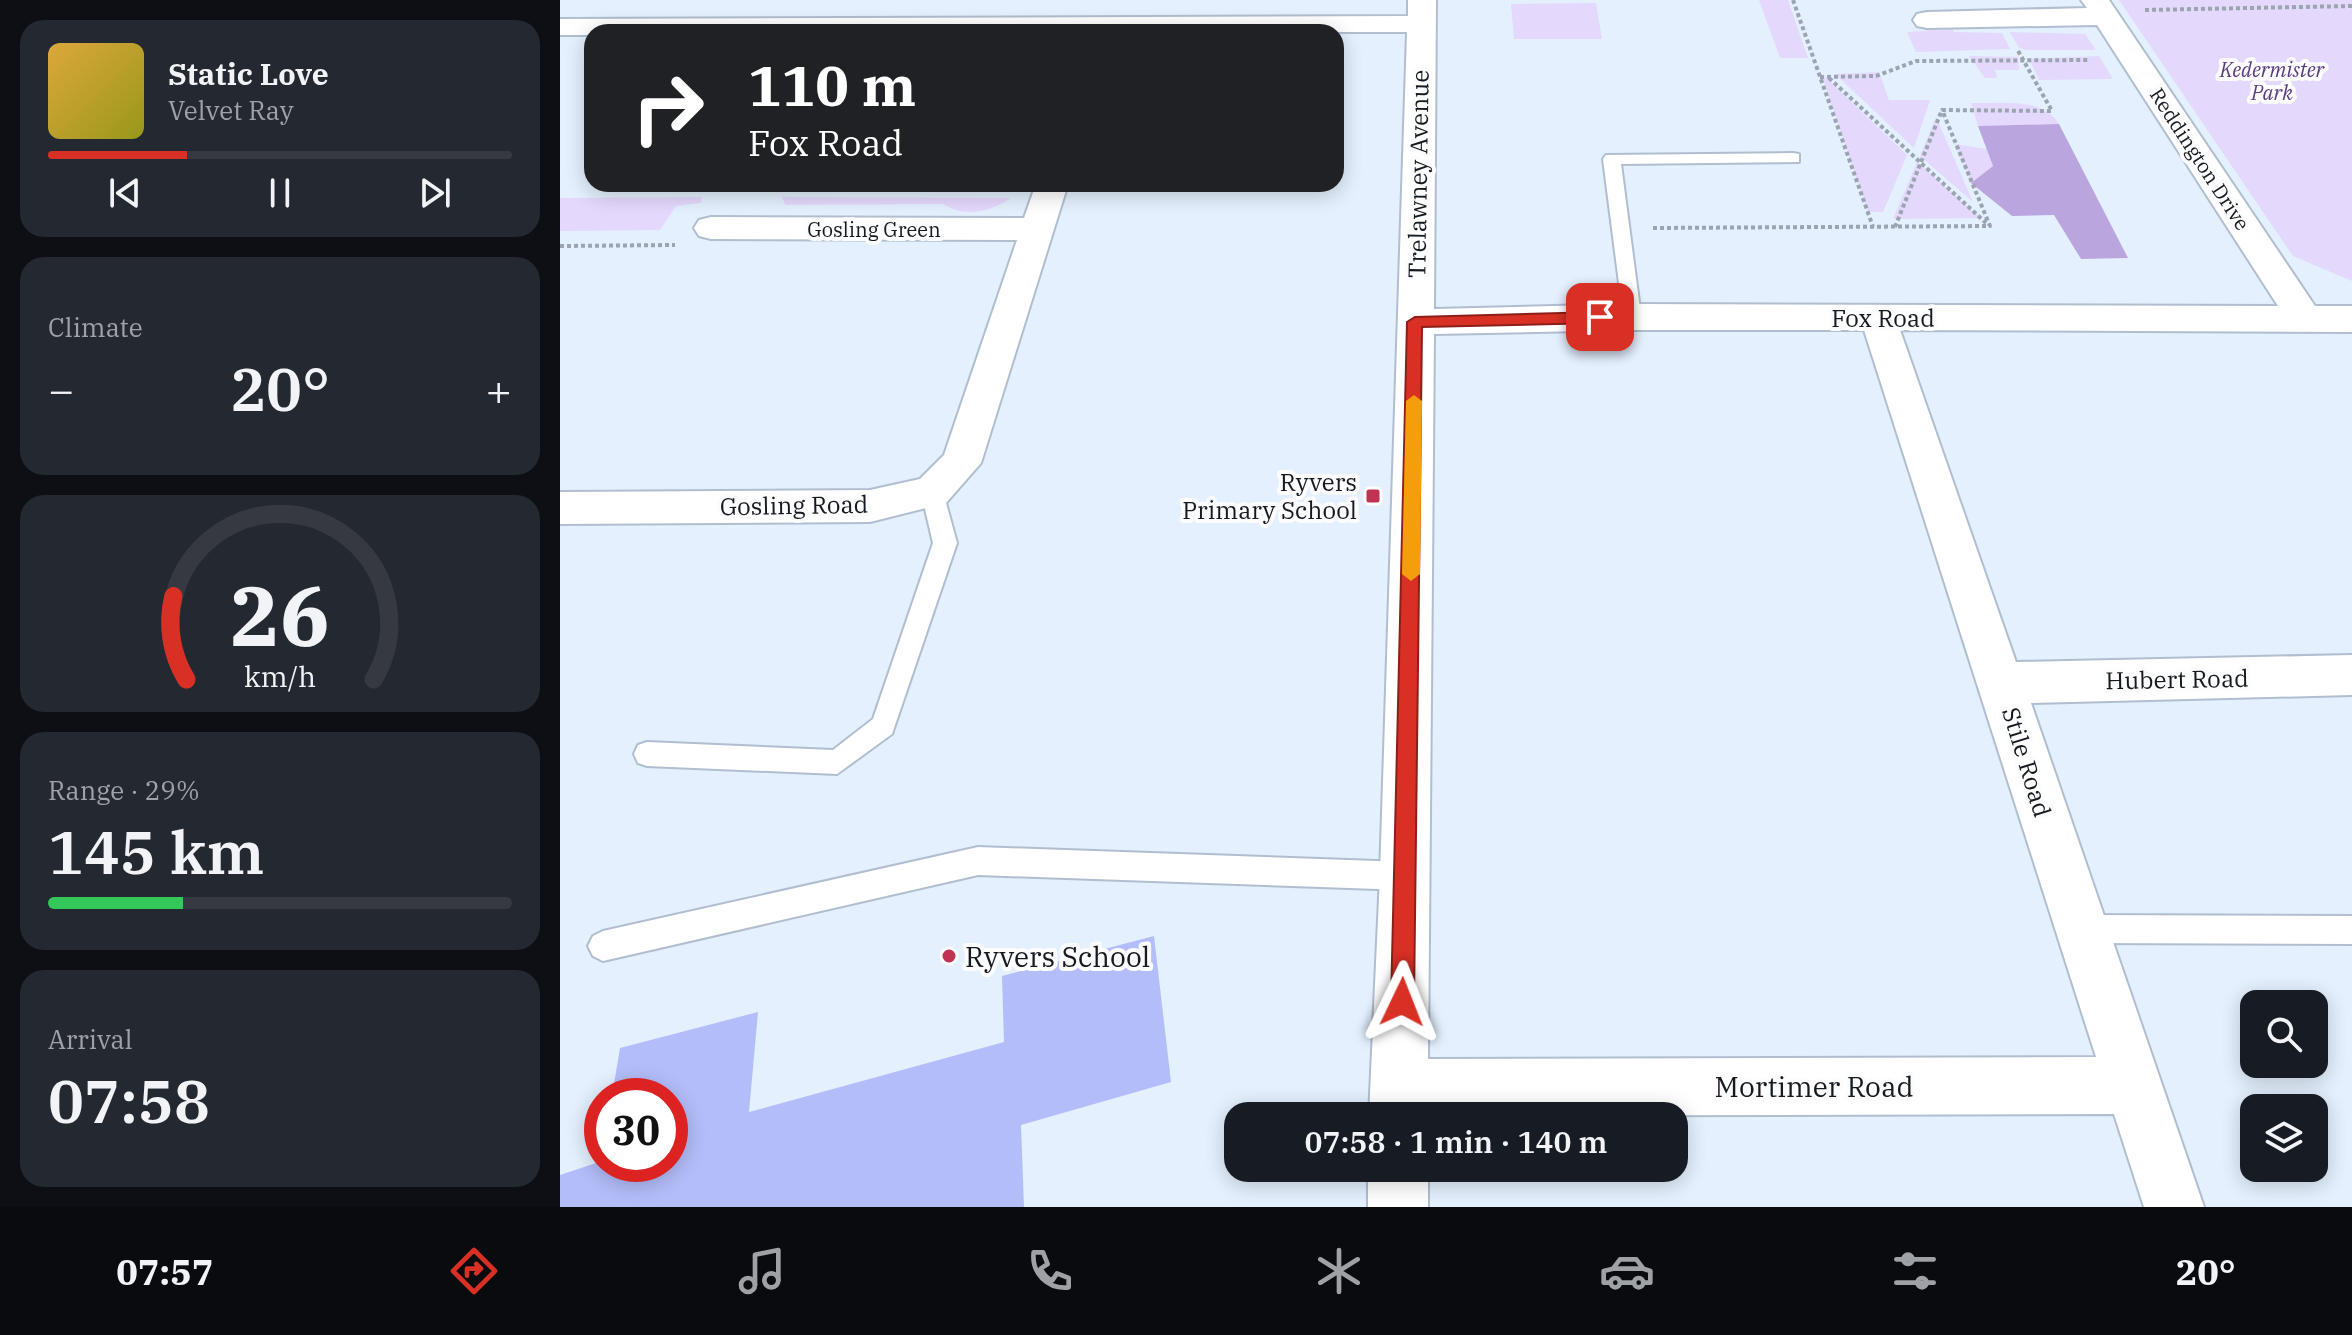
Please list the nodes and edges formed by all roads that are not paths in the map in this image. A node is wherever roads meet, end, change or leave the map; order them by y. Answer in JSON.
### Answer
{"nodes":[{"id":1,"x":2101,"y":9,"type":"edge"},
{"id":2,"x":1422,"y":12,"type":"edge"},
{"id":3,"x":1927,"y":20,"type":"dead end"},
{"id":4,"x":1184,"y":24,"type":"edge"},
{"id":5,"x":560,"y":27,"type":"edge"},
{"id":6,"x":584,"y":27,"type":"edge"},
{"id":7,"x":1793,"y":158,"type":"dead end"},
{"id":8,"x":1049,"y":192,"type":"edge"},
{"id":9,"x":711,"y":228,"type":"road end"},
{"id":10,"x":1037,"y":229,"type":"junction"},
{"id":11,"x":1631,"y":317,"type":"junction"},
{"id":12,"x":1878,"y":318,"type":"junction"},
{"id":13,"x":2305,"y":319,"type":"junction"},
{"id":14,"x":2352,"y":319,"type":"edge"},
{"id":15,"x":1415,"y":322,"type":"junction"},
{"id":16,"x":932,"y":492,"type":"junction"},
{"id":17,"x":560,"y":508,"type":"edge"},
{"id":18,"x":2352,"y":675,"type":"edge"},
{"id":19,"x":2002,"y":683,"type":"junction"},
{"id":20,"x":647,"y":754,"type":"dead end"},
{"id":21,"x":1406,"y":876,"type":"junction"},
{"id":22,"x":2080,"y":929,"type":"junction"},
{"id":23,"x":2352,"y":930,"type":"edge"},
{"id":24,"x":603,"y":946,"type":"dead end"},
{"id":25,"x":2133,"y":1085,"type":"junction"},
{"id":26,"x":1398,"y":1102,"type":"edge"},
{"id":27,"x":1398,"y":1182,"type":"edge"},
{"id":28,"x":1398,"y":1207,"type":"edge"},
{"id":29,"x":2174,"y":1207,"type":"edge"}],
"edges":[{"from":1,"to":3,"type":"street"},
{"from":1,"to":13,"type":"street","name":"Reddington Drive"},
{"from":2,"to":4,"type":"street"},
{"from":2,"to":15,"type":"street","name":"Trelawney Avenue"},
{"from":5,"to":6,"type":"street"},
{"from":7,"to":11,"type":"lane"},
{"from":8,"to":10,"type":"street"},
{"from":9,"to":10,"type":"street","name":"Gosling Green"},
{"from":10,"to":16,"type":"street"},
{"from":11,"to":12,"type":"street","name":"Fox Road"},
{"from":11,"to":15,"type":"street","name":"Fox Road"},
{"from":12,"to":13,"type":"street","name":"Fox Road"},
{"from":12,"to":19,"type":"street","name":"Stile Road"},
{"from":13,"to":14,"type":"street","name":"Fox Road"},
{"from":15,"to":21,"type":"street","name":"Trelawney Avenue"},
{"from":16,"to":17,"type":"street","name":"Gosling Road"},
{"from":16,"to":20,"type":"lane"},
{"from":18,"to":19,"type":"street","name":"Hubert Road"},
{"from":19,"to":22,"type":"street","name":"Stile Road"},
{"from":21,"to":24,"type":"lane"},
{"from":21,"to":26,"type":"street","name":"Trelawney Avenue"},
{"from":22,"to":23,"type":"lane"},
{"from":22,"to":25,"type":"street","name":"Stile Road"},
{"from":25,"to":26,"type":"street","name":"Mortimer Road"},
{"from":25,"to":29,"type":"street","name":"Stile Road"},
{"from":27,"to":28,"type":"street"}]}
